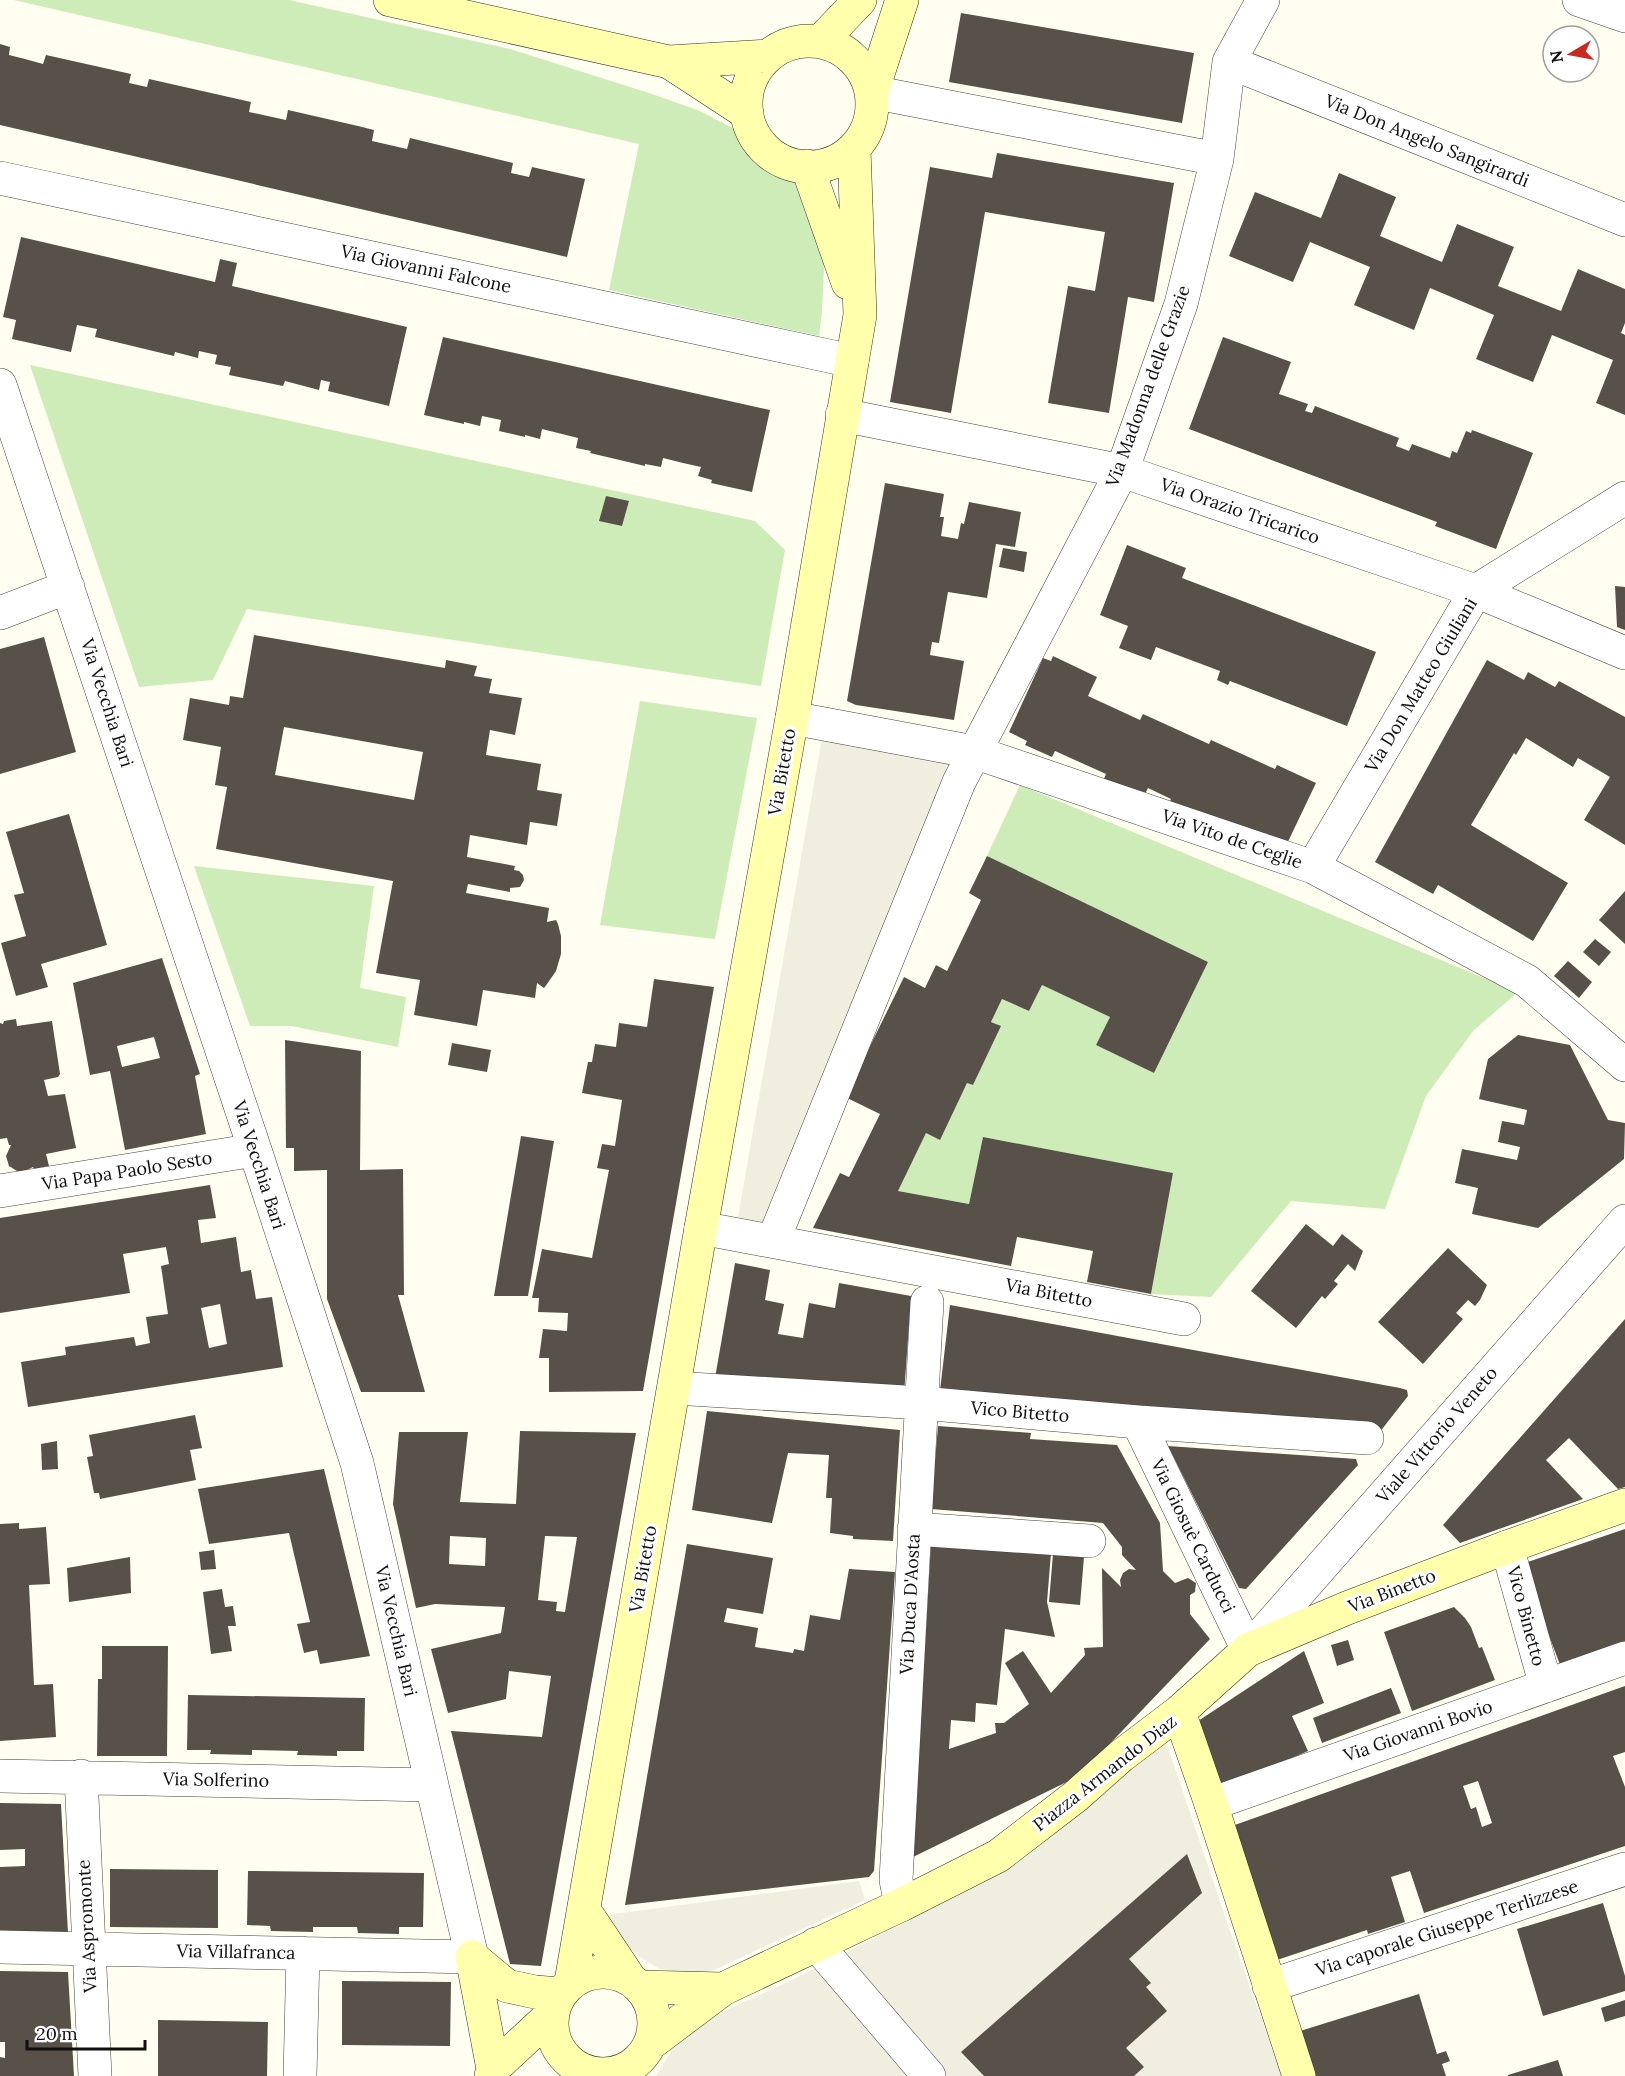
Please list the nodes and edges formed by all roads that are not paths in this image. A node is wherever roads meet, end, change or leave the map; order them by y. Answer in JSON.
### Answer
{"nodes":[{"id":1,"x":390,"y":0,"type":"edge"},
{"id":2,"x":860,"y":0,"type":"edge"},
{"id":3,"x":902,"y":0,"type":"edge"},
{"id":4,"x":1263,"y":0,"type":"edge"},
{"id":5,"x":1579,"y":0,"type":"edge"},
{"id":6,"x":1625,"y":16,"type":"edge"},
{"id":7,"x":820,"y":42,"type":"junction"},
{"id":8,"x":767,"y":56,"type":"junction"},
{"id":9,"x":669,"y":62,"type":"junction"},
{"id":10,"x":1229,"y":62,"type":"junction"},
{"id":11,"x":872,"y":92,"type":"junction"},
{"id":12,"x":747,"y":113,"type":"junction"},
{"id":13,"x":854,"y":149,"type":"junction"},
{"id":14,"x":1217,"y":159,"type":"junction"},
{"id":15,"x":807,"y":166,"type":"junction"},
{"id":16,"x":0,"y":178,"type":"edge"},
{"id":17,"x":1625,"y":220,"type":"edge"},
{"id":18,"x":860,"y":315,"type":"junction"},
{"id":19,"x":852,"y":361,"type":"junction"},
{"id":20,"x":0,"y":385,"type":"edge"},
{"id":21,"x":842,"y":415,"type":"junction"},
{"id":22,"x":1122,"y":471,"type":"junction"},
{"id":23,"x":1625,"y":498,"type":"edge"},
{"id":24,"x":69,"y":587,"type":"junction"},
{"id":25,"x":1476,"y":591,"type":"junction"},
{"id":26,"x":0,"y":613,"type":"edge"},
{"id":27,"x":1625,"y":653,"type":"edge"},
{"id":28,"x":792,"y":718,"type":"junction"},
{"id":29,"x":974,"y":752,"type":"junction"},
{"id":30,"x":1313,"y":867,"type":"junction"},
{"id":31,"x":1625,"y":1065,"type":"edge"},
{"id":32,"x":255,"y":1150,"type":"junction"},
{"id":33,"x":0,"y":1191,"type":"edge"},
{"id":34,"x":1625,"y":1221,"type":"edge"},
{"id":35,"x":701,"y":1228,"type":"junction"},
{"id":36,"x":773,"y":1240,"type":"junction"},
{"id":37,"x":927,"y":1302,"type":"dead end"},
{"id":38,"x":1184,"y":1319,"type":"dead end"},
{"id":39,"x":674,"y":1388,"type":"junction"},
{"id":40,"x":921,"y":1402,"type":"junction"},
{"id":41,"x":1138,"y":1422,"type":"junction"},
{"id":42,"x":1367,"y":1438,"type":"dead end"},
{"id":43,"x":1625,"y":1504,"type":"edge"},
{"id":44,"x":914,"y":1529,"type":"junction"},
{"id":45,"x":1089,"y":1541,"type":"dead end"},
{"id":46,"x":1507,"y":1547,"type":"junction"},
{"id":47,"x":1248,"y":1650,"type":"junction"},
{"id":48,"x":1625,"y":1658,"type":"edge"},
{"id":49,"x":1545,"y":1686,"type":"junction"},
{"id":50,"x":1179,"y":1712,"type":"junction"},
{"id":51,"x":0,"y":1776,"type":"edge"},
{"id":52,"x":81,"y":1776,"type":"junction"},
{"id":53,"x":431,"y":1785,"type":"junction"},
{"id":54,"x":1211,"y":1804,"type":"junction"},
{"id":55,"x":1625,"y":1869,"type":"edge"},
{"id":56,"x":901,"y":1905,"type":"junction"},
{"id":57,"x":584,"y":1910,"type":"junction"},
{"id":58,"x":816,"y":1944,"type":"junction"},
{"id":59,"x":0,"y":1947,"type":"edge"},
{"id":60,"x":88,"y":1948,"type":"junction"},
{"id":61,"x":303,"y":1953,"type":"junction"},
{"id":62,"x":472,"y":1957,"type":"junction"},
{"id":63,"x":635,"y":1983,"type":"junction"},
{"id":64,"x":1269,"y":1986,"type":"junction"},
{"id":65,"x":723,"y":1989,"type":"junction"},
{"id":66,"x":561,"y":1996,"type":"junction"},
{"id":67,"x":650,"y":2044,"type":"junction"},
{"id":68,"x":492,"y":2073,"type":"edge"},
{"id":69,"x":593,"y":2075,"type":"edge"},
{"id":70,"x":95,"y":2076,"type":"edge"},
{"id":71,"x":300,"y":2076,"type":"edge"},
{"id":72,"x":929,"y":2076,"type":"edge"},
{"id":73,"x":1299,"y":2076,"type":"edge"}],
"edges":[{"from":1,"to":9,"type":"street"},
{"from":2,"to":7,"type":"street"},
{"from":3,"to":11,"type":"street"},
{"from":4,"to":10,"type":"street","name":"Via Madonna delle Grazie"},
{"from":5,"to":6,"type":"street"},
{"from":7,"to":8,"type":"street"},
{"from":7,"to":11,"type":"street"},
{"from":8,"to":9,"type":"street"},
{"from":8,"to":12,"type":"street"},
{"from":9,"to":12,"type":"street"},
{"from":10,"to":14,"type":"street","name":"Via Madonna delle Grazie"},
{"from":10,"to":17,"type":"street","name":"Via Don Angelo Sangirardi"},
{"from":11,"to":13,"type":"street"},
{"from":11,"to":14,"type":"street"},
{"from":12,"to":15,"type":"street"},
{"from":13,"to":15,"type":"street"},
{"from":13,"to":18,"type":"street","name":"Via Bitetto"},
{"from":14,"to":22,"type":"street","name":"Via Madonna delle Grazie"},
{"from":15,"to":18,"type":"street"},
{"from":16,"to":19,"type":"street","name":"Via Giovanni Falcone"},
{"from":18,"to":19,"type":"street","name":"Via Bitetto"},
{"from":19,"to":21,"type":"street","name":"Via Bitetto"},
{"from":20,"to":24,"type":"street","name":"Via Vecchia Bari"},
{"from":21,"to":22,"type":"street","name":"Via Orazio Tricarico"},
{"from":21,"to":28,"type":"street","name":"Via Bitetto"},
{"from":22,"to":25,"type":"street","name":"Via Orazio Tricarico"},
{"from":22,"to":29,"type":"street","name":"Via Madonna delle Grazie"},
{"from":23,"to":25,"type":"street","name":"Via Don Matteo Giuliani"},
{"from":24,"to":26,"type":"street"},
{"from":24,"to":32,"type":"street","name":"Via Vecchia Bari"},
{"from":25,"to":27,"type":"street","name":"Via Orazio Tricarico"},
{"from":25,"to":30,"type":"street","name":"Via Don Matteo Giuliani"},
{"from":28,"to":29,"type":"street","name":"Via Vito de Ceglie"},
{"from":28,"to":35,"type":"street","name":"Via Bitetto"},
{"from":29,"to":30,"type":"street","name":"Via Vito de Ceglie"},
{"from":29,"to":36,"type":"street","name":"Via Madonna delle Grazie"},
{"from":30,"to":31,"type":"street","name":"Via Vito de Ceglie"},
{"from":32,"to":33,"type":"street","name":"Via Papa Paolo Sesto"},
{"from":32,"to":53,"type":"street","name":"Via Vecchia Bari"},
{"from":34,"to":47,"type":"street","name":"Viale Vittorio Veneto"},
{"from":35,"to":36,"type":"street","name":"Via Bitetto"},
{"from":35,"to":39,"type":"street","name":"Via Bitetto"},
{"from":36,"to":38,"type":"street","name":"Via Bitetto"},
{"from":37,"to":40,"type":"street","name":"Via Duca D'Aosta"},
{"from":39,"to":40,"type":"street","name":"Vico Bitetto"},
{"from":39,"to":57,"type":"street","name":"Via Bitetto"},
{"from":40,"to":41,"type":"street","name":"Vico Bitetto"},
{"from":40,"to":44,"type":"street","name":"Via Duca D'Aosta"},
{"from":41,"to":42,"type":"street","name":"Vico Bitetto"},
{"from":41,"to":47,"type":"street","name":"Via Giosuè Carducci"},
{"from":43,"to":46,"type":"street","name":"Via Binetto"},
{"from":44,"to":45,"type":"street"},
{"from":44,"to":56,"type":"street","name":"Via Duca D'Aosta"},
{"from":46,"to":47,"type":"street","name":"Via Binetto"},
{"from":46,"to":49,"type":"street","name":"Vico Binetto"},
{"from":47,"to":50,"type":"street","name":"Via Binetto"},
{"from":48,"to":49,"type":"street","name":"Via Giovanni Bovio"},
{"from":49,"to":54,"type":"street","name":"Via Giovanni Bovio"},
{"from":50,"to":54,"type":"street","name":"Piazza Armando Diaz"},
{"from":50,"to":56,"type":"street","name":"Piazza Armando Diaz"},
{"from":51,"to":52,"type":"street","name":"Via Solferino"},
{"from":52,"to":53,"type":"street","name":"Via Solferino"},
{"from":52,"to":60,"type":"street","name":"Via Aspromonte"},
{"from":53,"to":62,"type":"street","name":"Via Vecchia Bari"},
{"from":54,"to":64,"type":"street","name":"Piazza Armando Diaz"},
{"from":55,"to":64,"type":"street","name":"Via caporale Giuseppe Terlizzese"},
{"from":56,"to":58,"type":"street","name":"Piazza Armando Diaz"},
{"from":57,"to":63,"type":"street"},
{"from":57,"to":66,"type":"street","name":"Via Bitetto"},
{"from":58,"to":65,"type":"street","name":"Piazza Armando Diaz"},
{"from":58,"to":72,"type":"street"},
{"from":59,"to":60,"type":"street","name":"Via Villafranca"},
{"from":60,"to":61,"type":"street","name":"Via Villafranca"},
{"from":60,"to":70,"type":"street","name":"Via Aspromonte"},
{"from":61,"to":62,"type":"street","name":"Via Villafranca"},
{"from":61,"to":71,"type":"street"},
{"from":62,"to":66,"type":"street"},
{"from":62,"to":68,"type":"street"},
{"from":63,"to":65,"type":"street"},
{"from":63,"to":66,"type":"street"},
{"from":63,"to":67,"type":"street"},
{"from":64,"to":73,"type":"street","name":"Piazza Armando Diaz"},
{"from":65,"to":67,"type":"street","name":"Piazza Armando Diaz"},
{"from":66,"to":68,"type":"street"},
{"from":66,"to":69,"type":"street"},
{"from":67,"to":69,"type":"street"}]}
